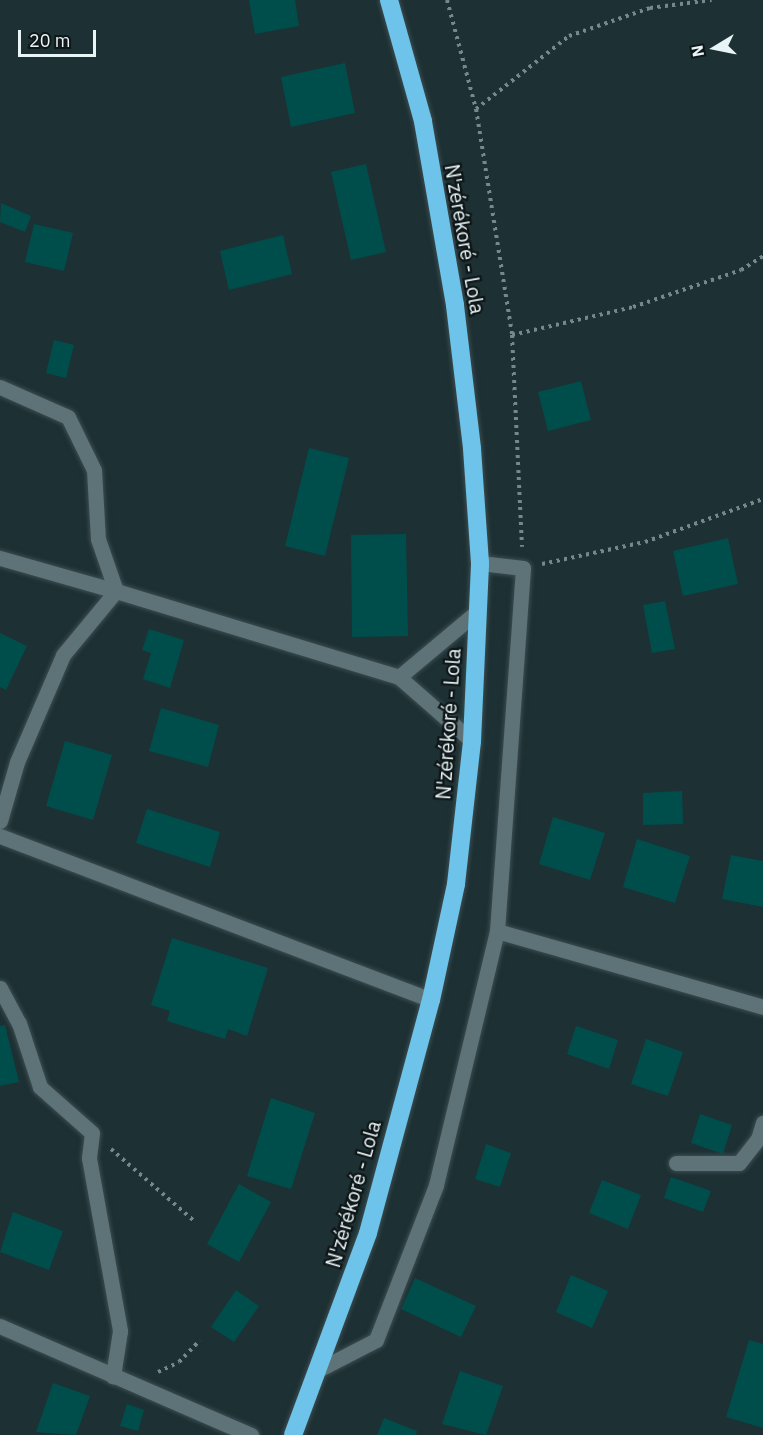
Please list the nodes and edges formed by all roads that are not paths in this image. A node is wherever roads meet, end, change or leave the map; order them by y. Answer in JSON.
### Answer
{"nodes":[{"id":1,"x":389,"y":0,"type":"edge"},
{"id":2,"x":0,"y":387,"type":"edge"},
{"id":3,"x":0,"y":558,"type":"edge"},
{"id":4,"x":480,"y":563,"type":"junction"},
{"id":5,"x":116,"y":591,"type":"junction"},
{"id":6,"x":478,"y":611,"type":"junction"},
{"id":7,"x":399,"y":677,"type":"junction"},
{"id":8,"x":472,"y":741,"type":"junction"},
{"id":9,"x":0,"y":821,"type":"edge"},
{"id":10,"x":0,"y":836,"type":"edge"},
{"id":11,"x":497,"y":931,"type":"junction"},
{"id":12,"x":0,"y":988,"type":"edge"},
{"id":13,"x":431,"y":1000,"type":"junction"},
{"id":14,"x":763,"y":1007,"type":"edge"},
{"id":15,"x":763,"y":1123,"type":"edge"},
{"id":16,"x":676,"y":1163,"type":"dead end"},
{"id":17,"x":0,"y":1326,"type":"edge"},
{"id":18,"x":320,"y":1369,"type":"junction"},
{"id":19,"x":113,"y":1376,"type":"junction"},
{"id":20,"x":251,"y":1435,"type":"edge"},
{"id":21,"x":293,"y":1435,"type":"edge"}],
"edges":[{"from":1,"to":4,"type":"highway","name":"N'zérékoré - Lola"},
{"from":2,"to":5,"type":"street"},
{"from":3,"to":5,"type":"street"},
{"from":4,"to":6,"type":"highway","name":"N'zérékoré - Lola"},
{"from":4,"to":11,"type":"street"},
{"from":5,"to":7,"type":"street"},
{"from":5,"to":9,"type":"street"},
{"from":6,"to":7,"type":"street"},
{"from":6,"to":8,"type":"highway","name":"N'zérékoré - Lola"},
{"from":7,"to":8,"type":"street"},
{"from":8,"to":13,"type":"highway","name":"N'zérékoré - Lola"},
{"from":10,"to":13,"type":"street"},
{"from":11,"to":14,"type":"street"},
{"from":11,"to":18,"type":"street"},
{"from":12,"to":19,"type":"street"},
{"from":13,"to":18,"type":"highway","name":"N'zérékoré - Lola"},
{"from":15,"to":16,"type":"street"},
{"from":17,"to":19,"type":"street"},
{"from":18,"to":21,"type":"highway","name":"N'zérékoré - Lola"},
{"from":19,"to":20,"type":"street"}]}
